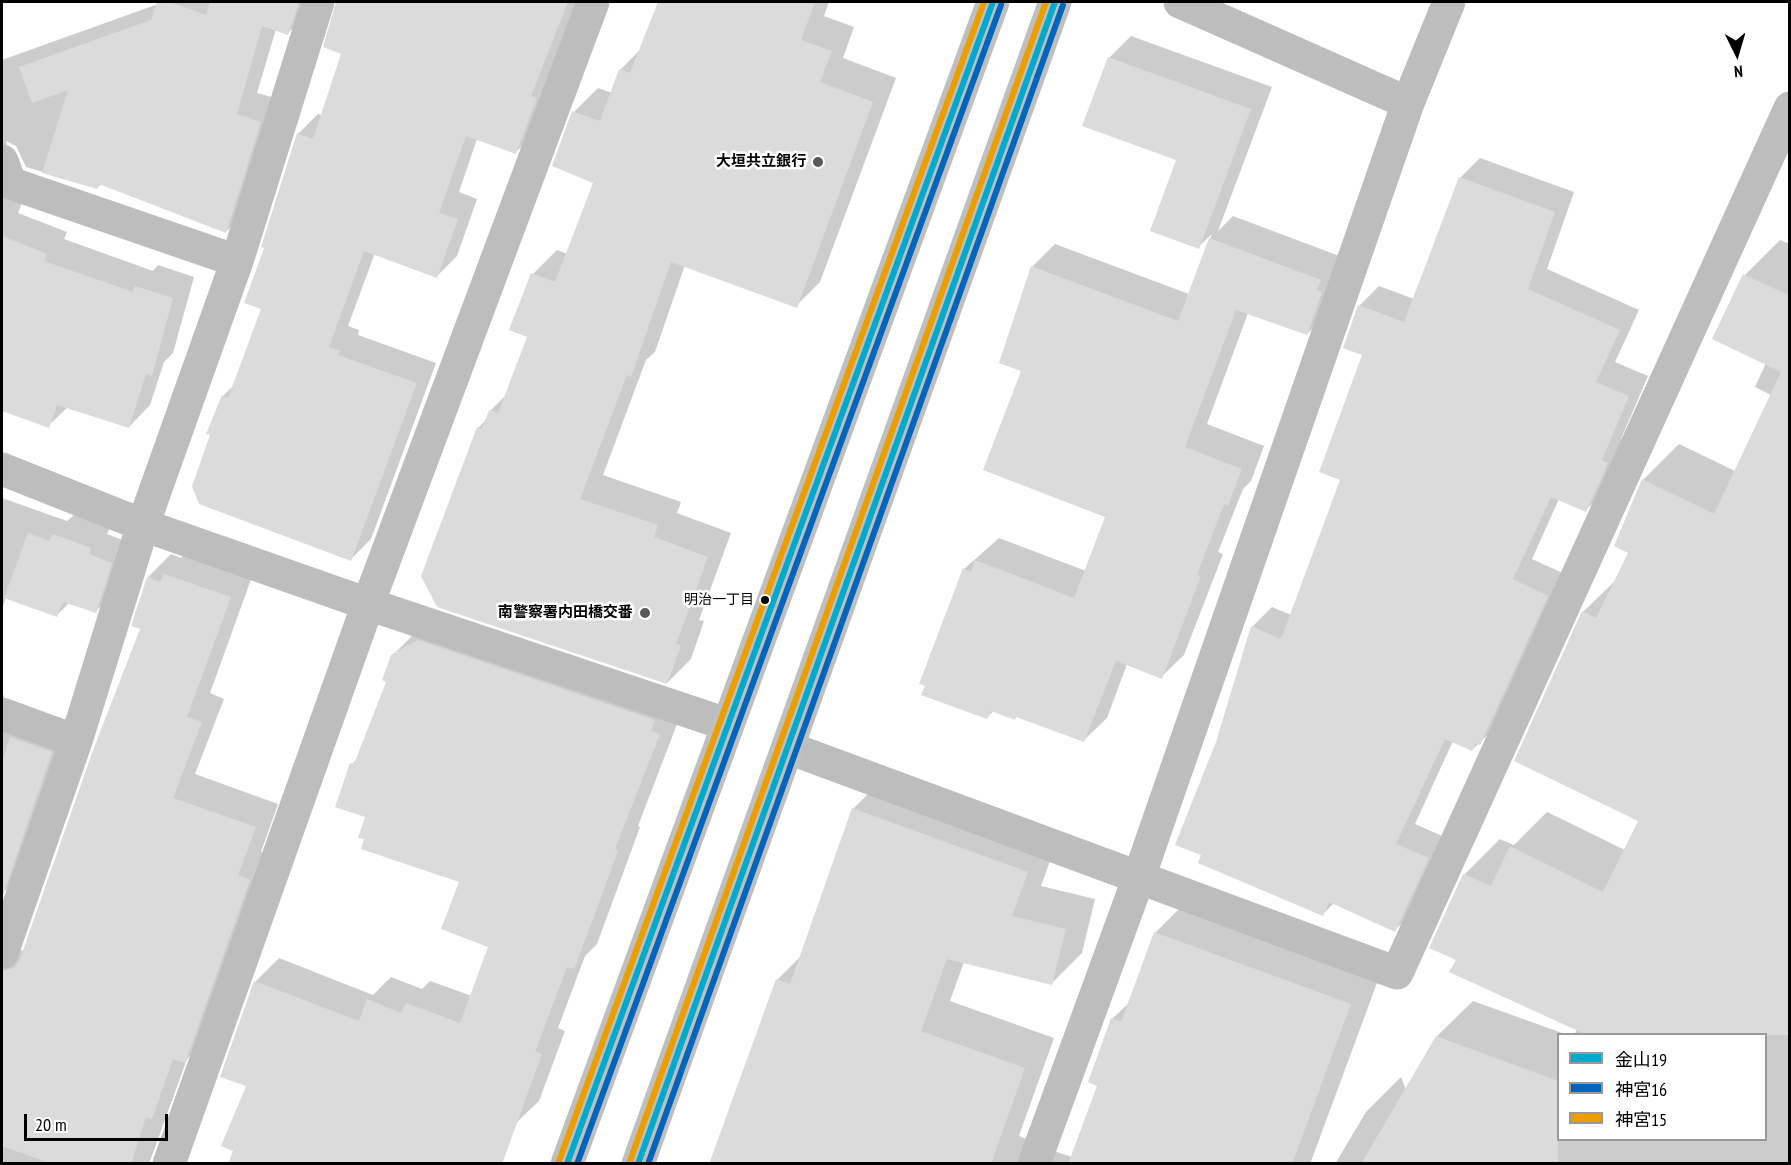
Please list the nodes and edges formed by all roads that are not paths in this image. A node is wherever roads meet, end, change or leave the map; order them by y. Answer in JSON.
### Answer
{"nodes":[{"id":1,"x":318,"y":2,"type":"edge"},
{"id":2,"x":593,"y":2,"type":"edge"},
{"id":3,"x":993,"y":2,"type":"edge"},
{"id":4,"x":1055,"y":2,"type":"edge"},
{"id":5,"x":1180,"y":2,"type":"edge"},
{"id":6,"x":1449,"y":2,"type":"edge"},
{"id":7,"x":1408,"y":103,"type":"junction"},
{"id":8,"x":1790,"y":108,"type":"edge"},
{"id":9,"x":2,"y":161,"type":"edge"},
{"id":10,"x":237,"y":261,"type":"junction"},
{"id":11,"x":2,"y":469,"type":"edge"},
{"id":12,"x":143,"y":525,"type":"junction"},
{"id":13,"x":368,"y":604,"type":"junction"},
{"id":14,"x":2,"y":714,"type":"edge"},
{"id":15,"x":726,"y":724,"type":"junction"},
{"id":16,"x":76,"y":741,"type":"junction"},
{"id":17,"x":789,"y":748,"type":"junction"},
{"id":18,"x":1139,"y":877,"type":"junction"},
{"id":19,"x":4,"y":935,"type":"edge"},
{"id":20,"x":169,"y":1164,"type":"edge"},
{"id":21,"x":567,"y":1164,"type":"edge"},
{"id":22,"x":638,"y":1164,"type":"edge"},
{"id":23,"x":1034,"y":1164,"type":"edge"}],
"edges":[{"from":1,"to":10,"type":"street"},
{"from":2,"to":13,"type":"street"},
{"from":3,"to":15,"type":"main road"},
{"from":4,"to":17,"type":"main road"},
{"from":5,"to":7,"type":"street"},
{"from":6,"to":7,"type":"street"},
{"from":7,"to":18,"type":"street"},
{"from":8,"to":18,"type":"street"},
{"from":9,"to":10,"type":"street"},
{"from":10,"to":12,"type":"street"},
{"from":11,"to":12,"type":"street"},
{"from":12,"to":13,"type":"street"},
{"from":12,"to":16,"type":"street"},
{"from":13,"to":15,"type":"street"},
{"from":13,"to":20,"type":"street"},
{"from":14,"to":16,"type":"street"},
{"from":15,"to":21,"type":"main road"},
{"from":16,"to":19,"type":"street"},
{"from":17,"to":18,"type":"street"},
{"from":17,"to":22,"type":"main road"},
{"from":18,"to":23,"type":"street"}]}
